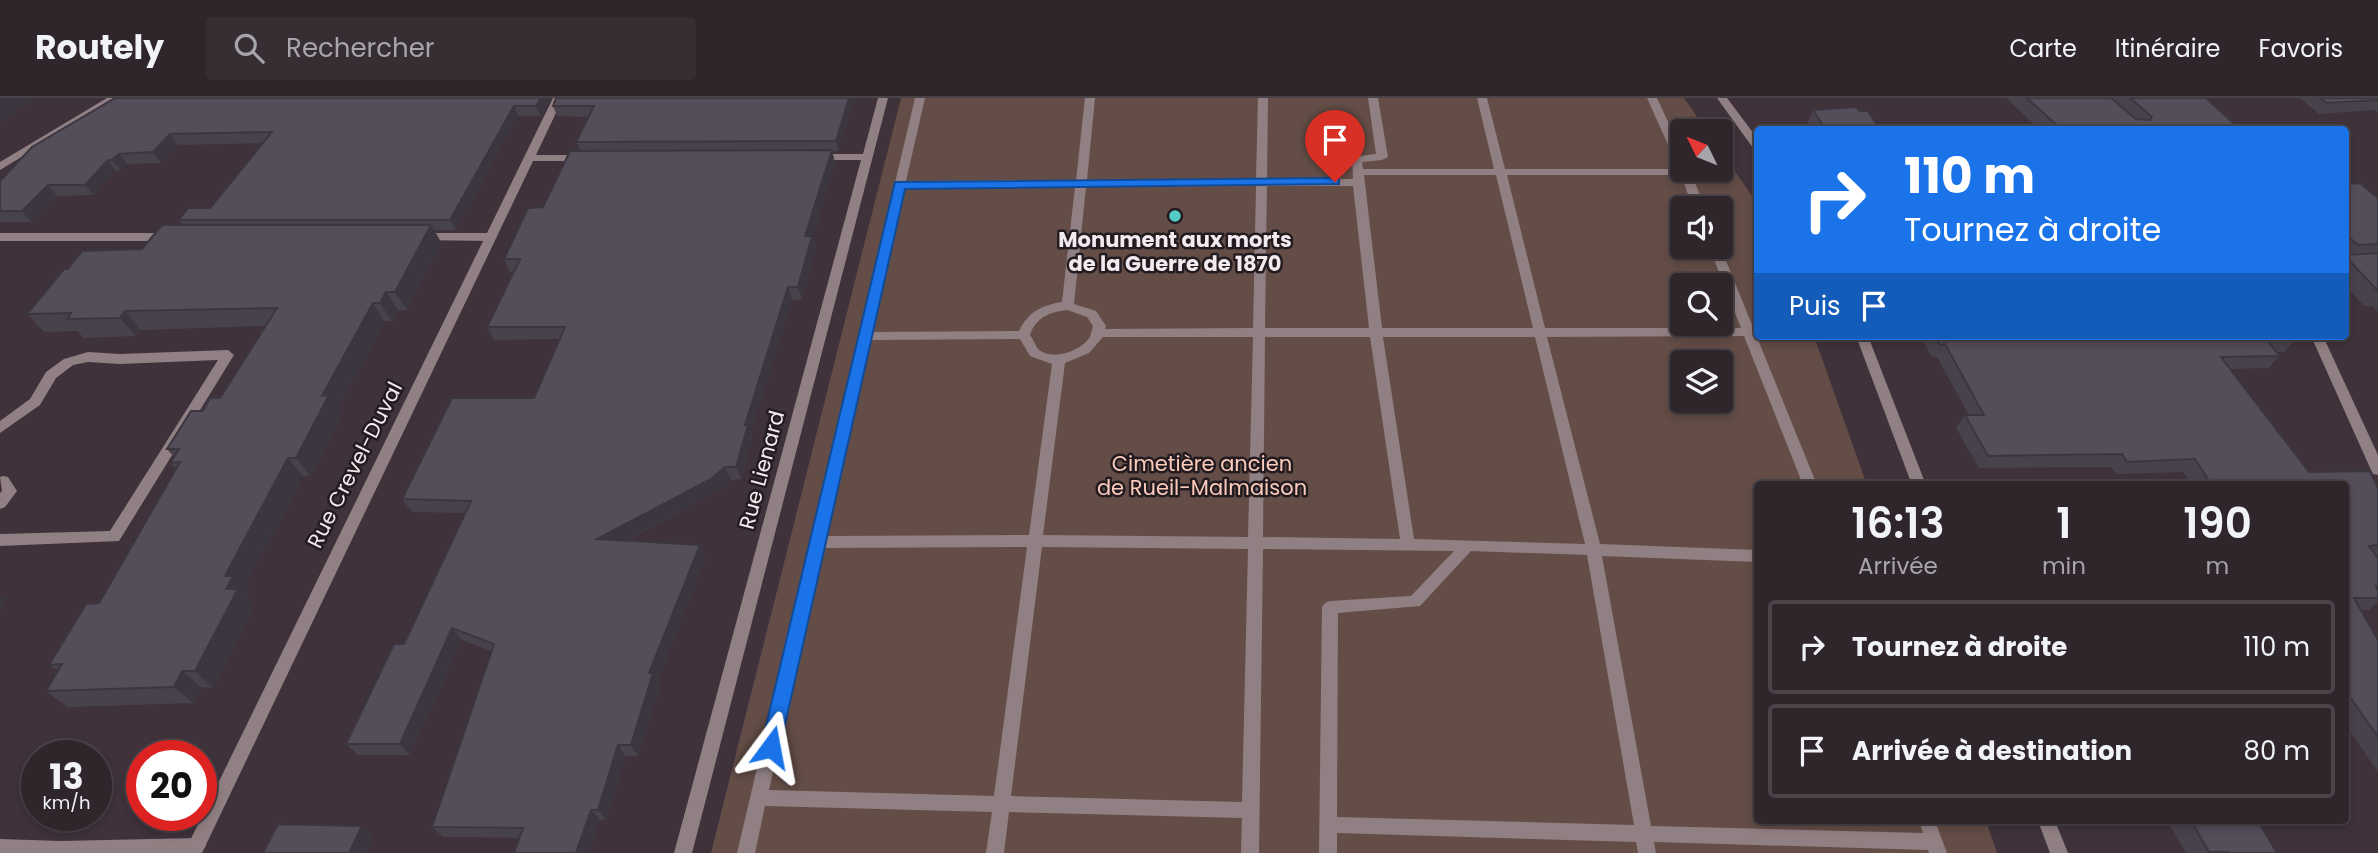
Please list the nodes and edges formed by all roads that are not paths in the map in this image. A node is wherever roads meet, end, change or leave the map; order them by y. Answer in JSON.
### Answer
{"nodes":[{"id":1,"x":114,"y":98,"type":"edge"},
{"id":2,"x":558,"y":98,"type":"edge"},
{"id":3,"x":883,"y":98,"type":"edge"},
{"id":4,"x":920,"y":98,"type":"edge"},
{"id":5,"x":1090,"y":98,"type":"edge"},
{"id":6,"x":1264,"y":98,"type":"edge"},
{"id":7,"x":1373,"y":98,"type":"edge"},
{"id":8,"x":1482,"y":98,"type":"edge"},
{"id":9,"x":1652,"y":98,"type":"edge"},
{"id":10,"x":1722,"y":98,"type":"edge"},
{"id":11,"x":1670,"y":138,"type":"edge"},
{"id":12,"x":1754,"y":142,"type":"edge"},
{"id":13,"x":798,"y":157,"type":"edge"},
{"id":14,"x":865,"y":157,"type":"junction"},
{"id":15,"x":529,"y":158,"type":"junction"},
{"id":16,"x":596,"y":158,"type":"edge"},
{"id":17,"x":0,"y":167,"type":"edge"},
{"id":18,"x":1670,"y":169,"type":"edge"},
{"id":19,"x":1499,"y":172,"type":"junction"},
{"id":20,"x":1358,"y":177,"type":"junction"},
{"id":21,"x":1262,"y":182,"type":"junction"},
{"id":22,"x":1081,"y":184,"type":"junction"},
{"id":23,"x":900,"y":185,"type":"junction"},
{"id":24,"x":0,"y":237,"type":"edge"},
{"id":25,"x":190,"y":237,"type":"edge"},
{"id":26,"x":408,"y":237,"type":"edge"},
{"id":27,"x":491,"y":237,"type":"junction"},
{"id":28,"x":1720,"y":259,"type":"edge"},
{"id":29,"x":1068,"y":306,"type":"junction"},
{"id":30,"x":1259,"y":332,"type":"junction"},
{"id":31,"x":1376,"y":332,"type":"junction"},
{"id":32,"x":1539,"y":332,"type":"junction"},
{"id":33,"x":1749,"y":332,"type":"junction"},
{"id":34,"x":1099,"y":333,"type":"junction"},
{"id":35,"x":1024,"y":335,"type":"junction"},
{"id":36,"x":865,"y":336,"type":"junction"},
{"id":37,"x":1864,"y":340,"type":"edge"},
{"id":38,"x":2319,"y":340,"type":"edge"},
{"id":39,"x":1059,"y":359,"type":"junction"},
{"id":40,"x":0,"y":428,"type":"edge"},
{"id":41,"x":2378,"y":470,"type":"edge"},
{"id":42,"x":1808,"y":481,"type":"edge"},
{"id":43,"x":1917,"y":481,"type":"edge"},
{"id":44,"x":0,"y":482,"type":"edge"},
{"id":45,"x":0,"y":503,"type":"edge"},
{"id":46,"x":0,"y":540,"type":"edge"},
{"id":47,"x":1036,"y":541,"type":"junction"},
{"id":48,"x":817,"y":542,"type":"junction"},
{"id":49,"x":1256,"y":543,"type":"junction"},
{"id":50,"x":1408,"y":545,"type":"junction"},
{"id":51,"x":1468,"y":545,"type":"junction"},
{"id":52,"x":1594,"y":551,"type":"junction"},
{"id":53,"x":1754,"y":556,"type":"edge"},
{"id":54,"x":759,"y":798,"type":"junction"},
{"id":55,"x":1001,"y":803,"type":"junction"},
{"id":56,"x":1251,"y":810,"type":"junction"},
{"id":57,"x":1928,"y":824,"type":"edge"},
{"id":58,"x":2048,"y":824,"type":"edge"},
{"id":59,"x":1327,"y":825,"type":"junction"},
{"id":60,"x":1644,"y":834,"type":"junction"},
{"id":61,"x":0,"y":847,"type":"edge"},
{"id":62,"x":1936,"y":848,"type":"edge"},
{"id":63,"x":195,"y":849,"type":"edge"},
{"id":64,"x":683,"y":853,"type":"edge"},
{"id":65,"x":746,"y":853,"type":"edge"},
{"id":66,"x":995,"y":853,"type":"edge"},
{"id":67,"x":1250,"y":853,"type":"edge"},
{"id":68,"x":1328,"y":853,"type":"edge"},
{"id":69,"x":1647,"y":853,"type":"edge"},
{"id":70,"x":2059,"y":853,"type":"edge"}],
"edges":[{"from":1,"to":17,"type":"street"},
{"from":2,"to":15,"type":"street","name":"Rue Crevel-Duval"},
{"from":3,"to":14,"type":"street","name":"Rue Lienard"},
{"from":4,"to":23,"type":"street"},
{"from":5,"to":22,"type":"street"},
{"from":6,"to":21,"type":"street"},
{"from":7,"to":20,"type":"street"},
{"from":8,"to":19,"type":"street"},
{"from":9,"to":11,"type":"street"},
{"from":10,"to":12,"type":"street"},
{"from":13,"to":14,"type":"street"},
{"from":14,"to":64,"type":"street","name":"Rue Lienard"},
{"from":15,"to":16,"type":"street"},
{"from":15,"to":27,"type":"street","name":"Rue Crevel-Duval"},
{"from":18,"to":19,"type":"street"},
{"from":19,"to":20,"type":"street"},
{"from":19,"to":32,"type":"street"},
{"from":20,"to":21,"type":"street"},
{"from":20,"to":31,"type":"street"},
{"from":21,"to":22,"type":"street"},
{"from":21,"to":30,"type":"street"},
{"from":22,"to":23,"type":"street"},
{"from":22,"to":29,"type":"street"},
{"from":23,"to":36,"type":"street"},
{"from":24,"to":25,"type":"street"},
{"from":26,"to":27,"type":"street"},
{"from":27,"to":63,"type":"street","name":"Rue Crevel-Duval"},
{"from":28,"to":33,"type":"street"},
{"from":29,"to":34,"type":"street"},
{"from":29,"to":35,"type":"street"},
{"from":30,"to":31,"type":"street"},
{"from":30,"to":34,"type":"street"},
{"from":30,"to":49,"type":"street"},
{"from":31,"to":32,"type":"street"},
{"from":31,"to":50,"type":"street"},
{"from":32,"to":33,"type":"street"},
{"from":32,"to":52,"type":"street"},
{"from":33,"to":42,"type":"street"},
{"from":34,"to":39,"type":"street"},
{"from":35,"to":36,"type":"street"},
{"from":35,"to":39,"type":"street"},
{"from":36,"to":48,"type":"street"},
{"from":37,"to":43,"type":"street"},
{"from":38,"to":41,"type":"street"},
{"from":39,"to":47,"type":"street"},
{"from":40,"to":46,"type":"street"},
{"from":44,"to":45,"type":"street"},
{"from":47,"to":48,"type":"street"},
{"from":47,"to":49,"type":"street"},
{"from":47,"to":55,"type":"street"},
{"from":48,"to":54,"type":"street"},
{"from":49,"to":50,"type":"street"},
{"from":49,"to":56,"type":"street"},
{"from":50,"to":51,"type":"street"},
{"from":51,"to":52,"type":"street"},
{"from":51,"to":59,"type":"street"},
{"from":52,"to":53,"type":"street"},
{"from":52,"to":60,"type":"street"},
{"from":54,"to":55,"type":"street"},
{"from":54,"to":65,"type":"street"},
{"from":55,"to":56,"type":"street"},
{"from":55,"to":66,"type":"street"},
{"from":56,"to":67,"type":"street"},
{"from":57,"to":62,"type":"street"},
{"from":58,"to":70,"type":"street"},
{"from":59,"to":60,"type":"street"},
{"from":59,"to":68,"type":"street"},
{"from":60,"to":62,"type":"street"},
{"from":60,"to":69,"type":"street"},
{"from":61,"to":63,"type":"street"}]}
